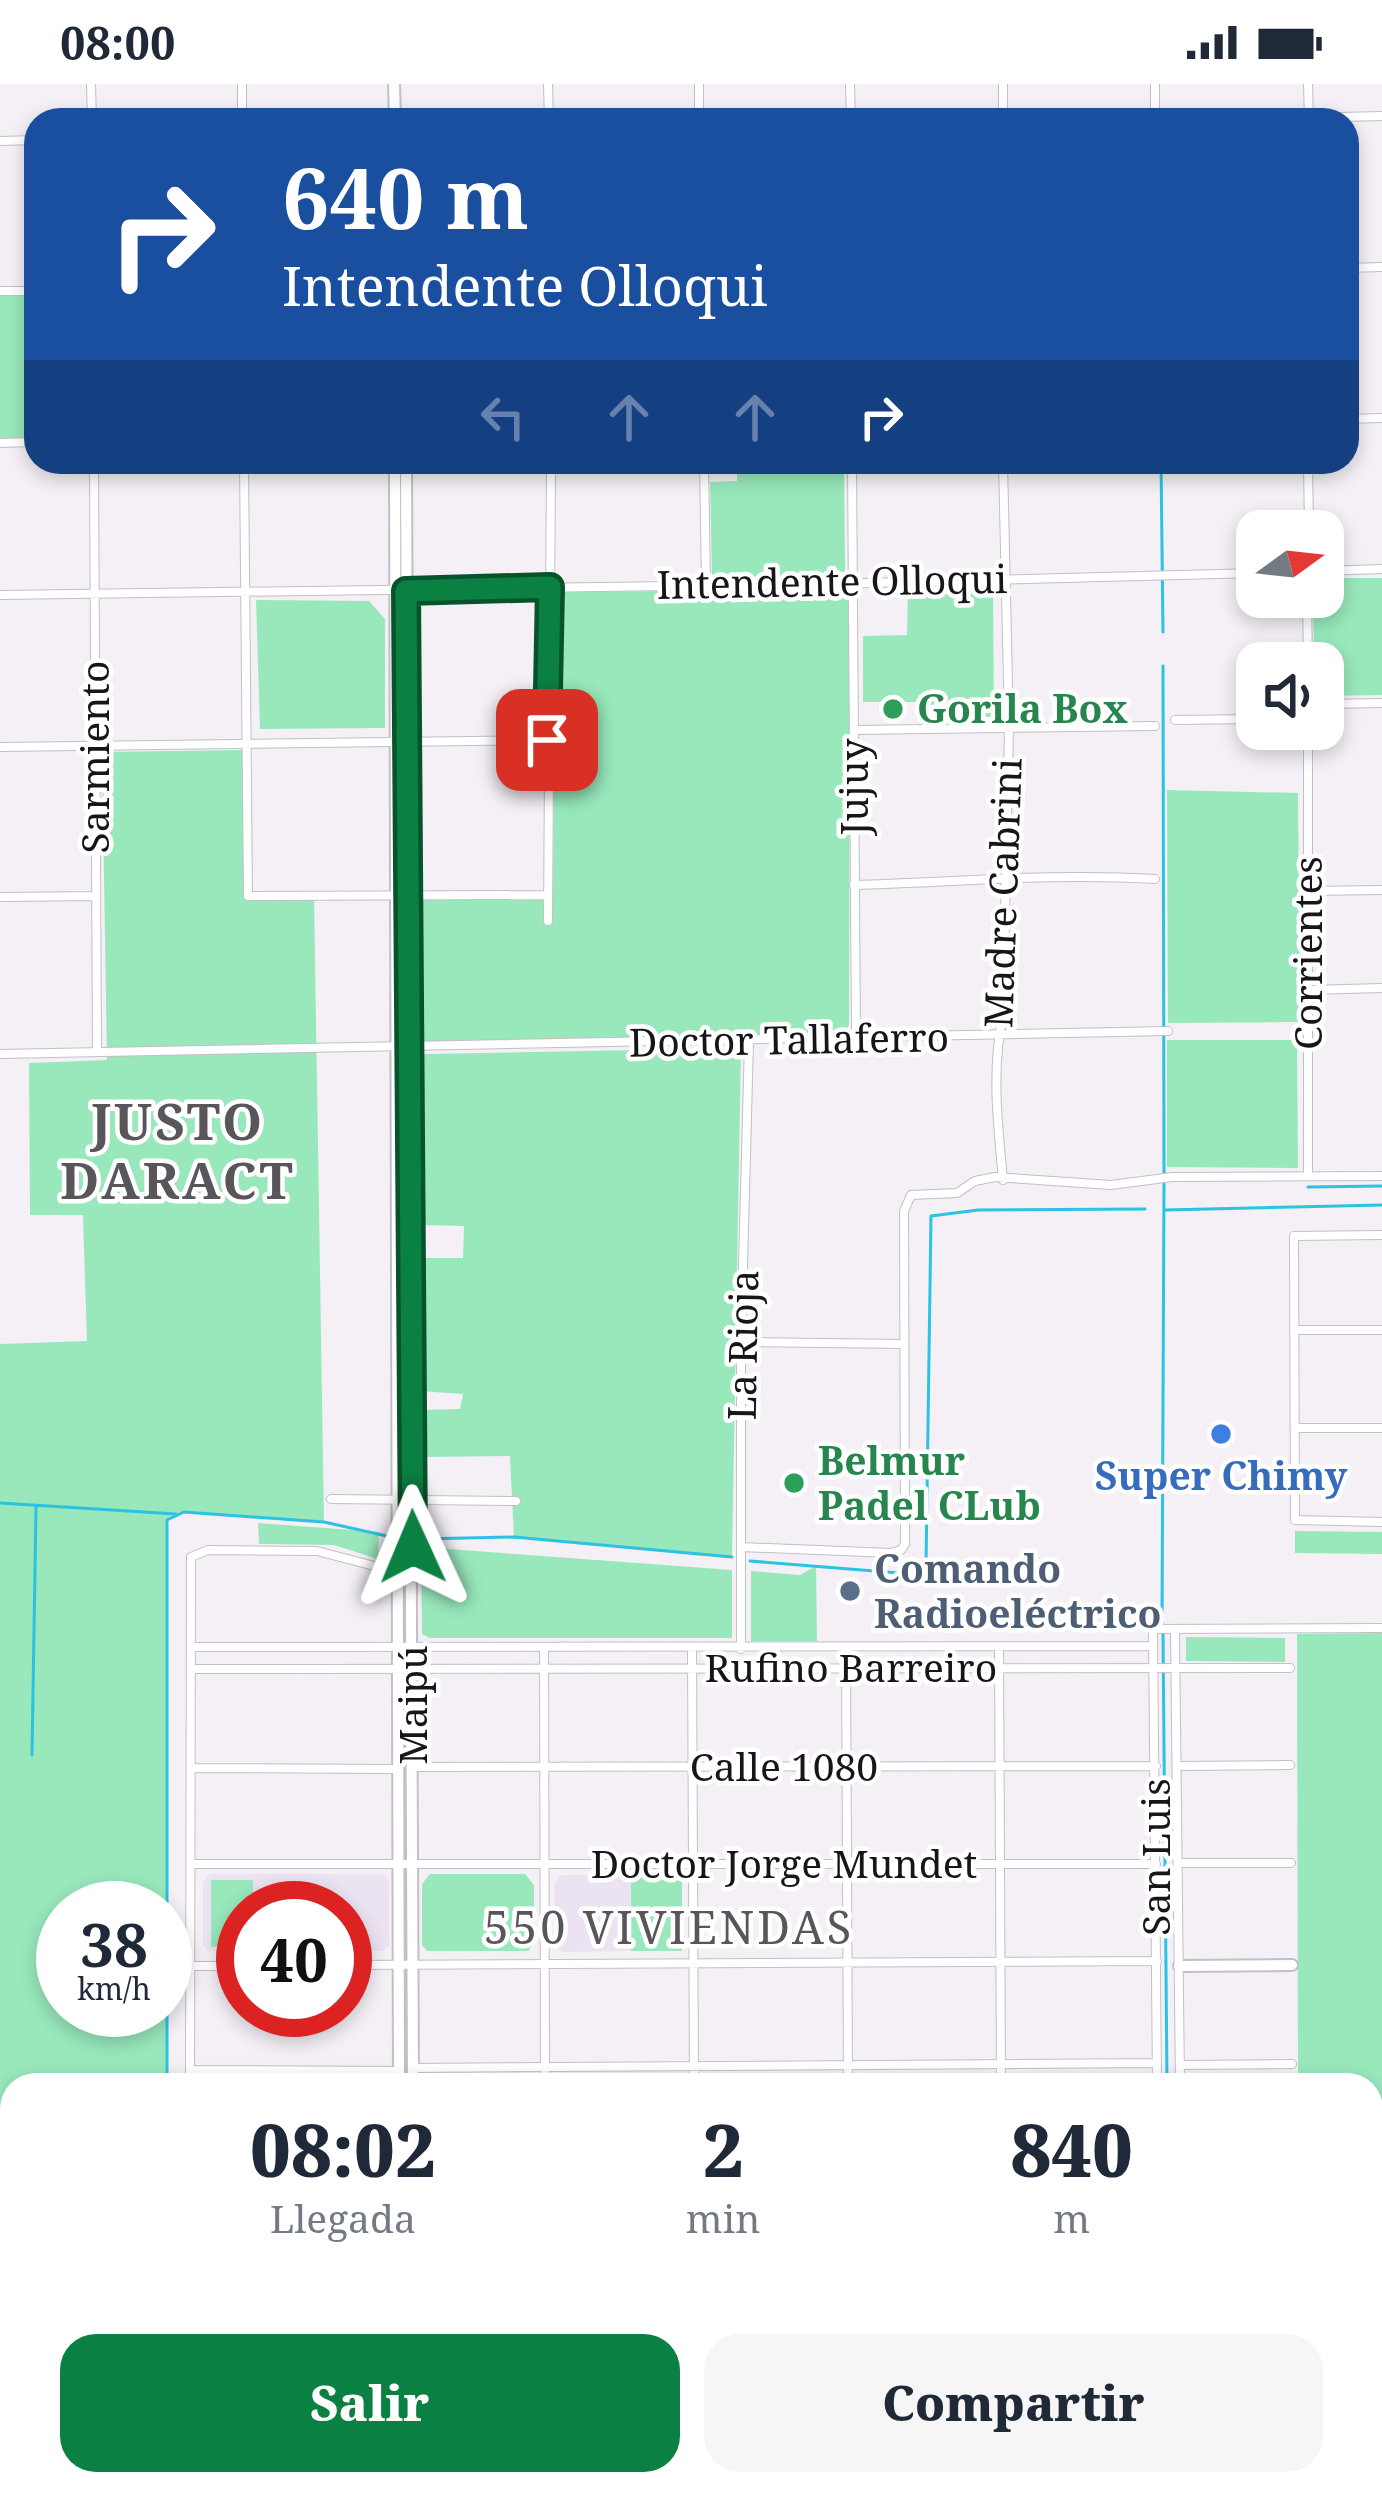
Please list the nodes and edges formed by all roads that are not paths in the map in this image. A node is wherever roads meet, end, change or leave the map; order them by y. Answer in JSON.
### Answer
{"nodes":[{"id":1,"x":94,"y":474,"type":"edge"},
{"id":2,"x":244,"y":474,"type":"edge"},
{"id":3,"x":395,"y":474,"type":"edge"},
{"id":4,"x":405,"y":474,"type":"edge"},
{"id":5,"x":551,"y":474,"type":"edge"},
{"id":6,"x":704,"y":474,"type":"edge"},
{"id":7,"x":852,"y":474,"type":"edge"},
{"id":8,"x":1003,"y":474,"type":"edge"},
{"id":9,"x":1308,"y":474,"type":"edge"},
{"id":10,"x":1309,"y":510,"type":"edge"},
{"id":11,"x":1382,"y":569,"type":"edge"},
{"id":12,"x":1344,"y":570,"type":"edge"},
{"id":13,"x":1236,"y":573,"type":"edge"},
{"id":14,"x":1006,"y":579,"type":"junction"},
{"id":15,"x":854,"y":581,"type":"junction"},
{"id":16,"x":706,"y":585,"type":"junction"},
{"id":17,"x":550,"y":587,"type":"junction"},
{"id":18,"x":246,"y":591,"type":"junction"},
{"id":19,"x":400,"y":591,"type":"junction"},
{"id":20,"x":94,"y":593,"type":"junction"},
{"id":21,"x":0,"y":595,"type":"edge"},
{"id":22,"x":1382,"y":703,"type":"edge"},
{"id":23,"x":1344,"y":704,"type":"edge"},
{"id":24,"x":1236,"y":719,"type":"edge"},
{"id":25,"x":1175,"y":720,"type":"dead end"},
{"id":26,"x":1155,"y":726,"type":"dead end"},
{"id":27,"x":1009,"y":727,"type":"junction"},
{"id":28,"x":855,"y":730,"type":"junction"},
{"id":29,"x":547,"y":740,"type":"junction"},
{"id":30,"x":401,"y":741,"type":"junction"},
{"id":31,"x":247,"y":743,"type":"junction"},
{"id":32,"x":95,"y":745,"type":"junction"},
{"id":33,"x":0,"y":747,"type":"edge"},
{"id":34,"x":1308,"y":750,"type":"edge"},
{"id":35,"x":1004,"y":877,"type":"junction"},
{"id":36,"x":1155,"y":879,"type":"dead end"},
{"id":37,"x":854,"y":885,"type":"junction"},
{"id":38,"x":1382,"y":890,"type":"edge"},
{"id":39,"x":1308,"y":891,"type":"junction"},
{"id":40,"x":548,"y":895,"type":"junction"},
{"id":41,"x":96,"y":896,"type":"junction"},
{"id":42,"x":402,"y":896,"type":"junction"},
{"id":43,"x":0,"y":897,"type":"edge"},
{"id":44,"x":548,"y":921,"type":"dead end"},
{"id":45,"x":1382,"y":988,"type":"edge"},
{"id":46,"x":1307,"y":990,"type":"junction"},
{"id":47,"x":1168,"y":1031,"type":"dead end"},
{"id":48,"x":999,"y":1035,"type":"junction"},
{"id":49,"x":856,"y":1040,"type":"junction"},
{"id":50,"x":749,"y":1041,"type":"junction"},
{"id":51,"x":403,"y":1048,"type":"junction"},
{"id":52,"x":97,"y":1052,"type":"junction"},
{"id":53,"x":0,"y":1054,"type":"edge"},
{"id":54,"x":1382,"y":1176,"type":"edge"},
{"id":55,"x":1308,"y":1177,"type":"junction"},
{"id":56,"x":1003,"y":1180,"type":"junction"},
{"id":57,"x":397,"y":1201,"type":"junction"},
{"id":58,"x":411,"y":1202,"type":"junction"},
{"id":59,"x":1382,"y":1235,"type":"edge"},
{"id":60,"x":1294,"y":1330,"type":"junction"},
{"id":61,"x":1382,"y":1330,"type":"edge"},
{"id":62,"x":741,"y":1342,"type":"junction"},
{"id":63,"x":904,"y":1344,"type":"junction"},
{"id":64,"x":397,"y":1352,"type":"junction"},
{"id":65,"x":412,"y":1352,"type":"junction"},
{"id":66,"x":1295,"y":1428,"type":"junction"},
{"id":67,"x":1382,"y":1428,"type":"edge"},
{"id":68,"x":331,"y":1499,"type":"dead end"},
{"id":69,"x":398,"y":1501,"type":"junction"},
{"id":70,"x":412,"y":1501,"type":"junction"},
{"id":71,"x":516,"y":1501,"type":"dead end"},
{"id":72,"x":1382,"y":1522,"type":"edge"},
{"id":73,"x":741,"y":1547,"type":"junction"},
{"id":74,"x":398,"y":1572,"type":"junction"},
{"id":75,"x":413,"y":1574,"type":"junction"},
{"id":76,"x":1382,"y":1628,"type":"edge"},
{"id":77,"x":1175,"y":1630,"type":"junction"},
{"id":78,"x":1154,"y":1646,"type":"junction"},
{"id":79,"x":191,"y":1647,"type":"junction"},
{"id":80,"x":1000,"y":1647,"type":"junction"},
{"id":81,"x":398,"y":1648,"type":"junction"},
{"id":82,"x":413,"y":1648,"type":"junction"},
{"id":83,"x":544,"y":1648,"type":"junction"},
{"id":84,"x":846,"y":1648,"type":"junction"},
{"id":85,"x":692,"y":1649,"type":"junction"},
{"id":86,"x":741,"y":1649,"type":"junction"},
{"id":87,"x":692,"y":1667,"type":"junction"},
{"id":88,"x":846,"y":1667,"type":"junction"},
{"id":89,"x":1290,"y":1667,"type":"dead end"},
{"id":90,"x":544,"y":1668,"type":"junction"},
{"id":91,"x":1156,"y":1668,"type":"junction"},
{"id":92,"x":191,"y":1669,"type":"junction"},
{"id":93,"x":398,"y":1669,"type":"junction"},
{"id":94,"x":412,"y":1669,"type":"junction"},
{"id":95,"x":1176,"y":1669,"type":"junction"},
{"id":96,"x":1000,"y":1670,"type":"junction"},
{"id":97,"x":1290,"y":1765,"type":"dead end"},
{"id":98,"x":1000,"y":1766,"type":"junction"},
{"id":99,"x":1156,"y":1766,"type":"junction"},
{"id":100,"x":1177,"y":1766,"type":"junction"},
{"id":101,"x":545,"y":1767,"type":"junction"},
{"id":102,"x":693,"y":1767,"type":"junction"},
{"id":103,"x":847,"y":1767,"type":"junction"},
{"id":104,"x":191,"y":1768,"type":"junction"},
{"id":105,"x":412,"y":1768,"type":"junction"},
{"id":106,"x":398,"y":1769,"type":"junction"},
{"id":107,"x":693,"y":1862,"type":"junction"},
{"id":108,"x":847,"y":1863,"type":"junction"},
{"id":109,"x":1178,"y":1863,"type":"junction"},
{"id":110,"x":1291,"y":1863,"type":"dead end"},
{"id":111,"x":190,"y":1864,"type":"junction"},
{"id":112,"x":405,"y":1864,"type":"junction"},
{"id":113,"x":545,"y":1864,"type":"junction"},
{"id":114,"x":1156,"y":1864,"type":"junction"},
{"id":115,"x":1000,"y":1865,"type":"junction"},
{"id":116,"x":190,"y":1881,"type":"edge"},
{"id":117,"x":1157,"y":1961,"type":"junction"},
{"id":118,"x":1000,"y":1962,"type":"junction"},
{"id":119,"x":848,"y":1963,"type":"junction"},
{"id":120,"x":545,"y":1964,"type":"junction"},
{"id":121,"x":693,"y":1964,"type":"junction"},
{"id":122,"x":372,"y":1965,"type":"edge"},
{"id":123,"x":405,"y":1965,"type":"junction"},
{"id":124,"x":1292,"y":1965,"type":"dead end"},
{"id":125,"x":1179,"y":1966,"type":"junction"},
{"id":126,"x":190,"y":2037,"type":"edge"},
{"id":127,"x":1157,"y":2063,"type":"junction"},
{"id":128,"x":1292,"y":2064,"type":"dead end"},
{"id":129,"x":1179,"y":2065,"type":"junction"},
{"id":130,"x":848,"y":2066,"type":"junction"},
{"id":131,"x":1000,"y":2066,"type":"junction"},
{"id":132,"x":545,"y":2067,"type":"junction"},
{"id":133,"x":694,"y":2067,"type":"junction"},
{"id":134,"x":190,"y":2069,"type":"junction"},
{"id":135,"x":406,"y":2069,"type":"junction"},
{"id":136,"x":190,"y":2073,"type":"edge"},
{"id":137,"x":404,"y":2073,"type":"edge"},
{"id":138,"x":408,"y":2073,"type":"edge"},
{"id":139,"x":545,"y":2073,"type":"edge"},
{"id":140,"x":694,"y":2073,"type":"edge"},
{"id":141,"x":848,"y":2073,"type":"edge"},
{"id":142,"x":1000,"y":2073,"type":"edge"},
{"id":143,"x":1157,"y":2073,"type":"edge"},
{"id":144,"x":1179,"y":2073,"type":"edge"}],
"edges":[{"from":1,"to":20,"type":"street","name":"Sarmiento"},
{"from":2,"to":18,"type":"street"},
{"from":3,"to":19,"type":"street","name":"Maipú"},
{"from":4,"to":19,"type":"street","name":"Maipú"},
{"from":5,"to":17,"type":"street"},
{"from":6,"to":16,"type":"street"},
{"from":7,"to":15,"type":"street","name":"Jujuy"},
{"from":8,"to":14,"type":"street","name":"Madre Cabrini"},
{"from":9,"to":10,"type":"street"},
{"from":11,"to":12,"type":"street"},
{"from":13,"to":14,"type":"street","name":"Intendente Olloqui"},
{"from":14,"to":15,"type":"street","name":"Intendente Olloqui"},
{"from":14,"to":27,"type":"street","name":"Madre Cabrini"},
{"from":15,"to":16,"type":"street","name":"Intendente Olloqui"},
{"from":15,"to":28,"type":"street","name":"Jujuy"},
{"from":16,"to":17,"type":"street","name":"Intendente Olloqui"},
{"from":17,"to":19,"type":"street","name":"Intendente Olloqui"},
{"from":17,"to":29,"type":"street"},
{"from":18,"to":19,"type":"street","name":"Intendente Olloqui"},
{"from":18,"to":20,"type":"street","name":"Intendente Olloqui"},
{"from":18,"to":31,"type":"street"},
{"from":19,"to":30,"type":"street","name":"Maipú"},
{"from":20,"to":21,"type":"street","name":"Intendente Olloqui"},
{"from":20,"to":32,"type":"street","name":"Sarmiento"},
{"from":22,"to":23,"type":"street"},
{"from":24,"to":25,"type":"street"},
{"from":26,"to":27,"type":"street"},
{"from":27,"to":28,"type":"street"},
{"from":27,"to":35,"type":"street","name":"Madre Cabrini"},
{"from":28,"to":37,"type":"street","name":"Jujuy"},
{"from":29,"to":30,"type":"street"},
{"from":29,"to":40,"type":"street"},
{"from":30,"to":31,"type":"street"},
{"from":30,"to":42,"type":"street","name":"Maipú"},
{"from":31,"to":32,"type":"street"},
{"from":31,"to":42,"type":"street"},
{"from":32,"to":33,"type":"street"},
{"from":32,"to":41,"type":"street","name":"Sarmiento"},
{"from":34,"to":39,"type":"street","name":"Corrientes"},
{"from":35,"to":36,"type":"street"},
{"from":35,"to":37,"type":"street"},
{"from":35,"to":48,"type":"street","name":"Madre Cabrini"},
{"from":37,"to":49,"type":"street","name":"Jujuy"},
{"from":38,"to":39,"type":"street"},
{"from":39,"to":46,"type":"street","name":"Corrientes"},
{"from":40,"to":42,"type":"street"},
{"from":40,"to":44,"type":"street"},
{"from":41,"to":43,"type":"street"},
{"from":41,"to":52,"type":"street","name":"Sarmiento"},
{"from":42,"to":51,"type":"street","name":"Maipú"},
{"from":45,"to":46,"type":"street"},
{"from":46,"to":55,"type":"street","name":"Corrientes"},
{"from":47,"to":48,"type":"street","name":"Doctor Tallaferro"},
{"from":48,"to":49,"type":"street","name":"Doctor Tallaferro"},
{"from":48,"to":56,"type":"street","name":"Madre Cabrini"},
{"from":49,"to":50,"type":"street","name":"Doctor Tallaferro"},
{"from":50,"to":51,"type":"street","name":"Doctor Tallaferro"},
{"from":50,"to":62,"type":"street","name":"La Rioja"},
{"from":51,"to":52,"type":"street","name":"Doctor Tallaferro"},
{"from":51,"to":57,"type":"street","name":"Maipú"},
{"from":51,"to":58,"type":"street","name":"Maipú"},
{"from":52,"to":53,"type":"street","name":"Doctor Tallaferro"},
{"from":54,"to":55,"type":"street"},
{"from":55,"to":56,"type":"street"},
{"from":56,"to":63,"type":"street"},
{"from":57,"to":58,"type":"street"},
{"from":57,"to":64,"type":"street","name":"Maipú"},
{"from":58,"to":65,"type":"street","name":"Maipú"},
{"from":59,"to":60,"type":"street"},
{"from":60,"to":61,"type":"street"},
{"from":60,"to":66,"type":"street"},
{"from":62,"to":63,"type":"street"},
{"from":62,"to":73,"type":"street","name":"La Rioja"},
{"from":63,"to":73,"type":"street"},
{"from":64,"to":65,"type":"street"},
{"from":64,"to":69,"type":"street","name":"Maipú"},
{"from":65,"to":70,"type":"street","name":"Maipú"},
{"from":66,"to":67,"type":"street"},
{"from":66,"to":72,"type":"street"},
{"from":68,"to":69,"type":"street"},
{"from":69,"to":70,"type":"street"},
{"from":69,"to":74,"type":"street","name":"Maipú"},
{"from":70,"to":71,"type":"street"},
{"from":70,"to":75,"type":"street","name":"Maipú"},
{"from":73,"to":86,"type":"street","name":"La Rioja"},
{"from":74,"to":75,"type":"street"},
{"from":74,"to":79,"type":"street"},
{"from":74,"to":81,"type":"street","name":"Maipú"},
{"from":75,"to":82,"type":"street","name":"Maipú"},
{"from":76,"to":77,"type":"street"},
{"from":77,"to":78,"type":"street","name":"San Luis"},
{"from":77,"to":95,"type":"street","name":"San Luis"},
{"from":78,"to":80,"type":"street","name":"Rufino Barreiro"},
{"from":78,"to":91,"type":"street","name":"San Luis"},
{"from":79,"to":81,"type":"street"},
{"from":79,"to":92,"type":"street"},
{"from":80,"to":84,"type":"street","name":"Rufino Barreiro"},
{"from":80,"to":96,"type":"street"},
{"from":81,"to":82,"type":"street","name":"Rufino Barreiro"},
{"from":81,"to":93,"type":"street","name":"Maipú"},
{"from":82,"to":83,"type":"street","name":"Rufino Barreiro"},
{"from":82,"to":94,"type":"street","name":"Maipú"},
{"from":83,"to":85,"type":"street","name":"Rufino Barreiro"},
{"from":83,"to":90,"type":"street"},
{"from":84,"to":86,"type":"street","name":"Rufino Barreiro"},
{"from":84,"to":88,"type":"street"},
{"from":85,"to":86,"type":"street","name":"Rufino Barreiro"},
{"from":85,"to":87,"type":"street"},
{"from":87,"to":88,"type":"street","name":"Rufino Barreiro"},
{"from":87,"to":90,"type":"street","name":"Rufino Barreiro"},
{"from":87,"to":102,"type":"street"},
{"from":88,"to":96,"type":"street","name":"Rufino Barreiro"},
{"from":88,"to":103,"type":"street"},
{"from":89,"to":95,"type":"street","name":"Rufino Barreiro"},
{"from":90,"to":94,"type":"street","name":"Rufino Barreiro"},
{"from":90,"to":101,"type":"street"},
{"from":91,"to":95,"type":"street","name":"Rufino Barreiro"},
{"from":91,"to":96,"type":"street","name":"Rufino Barreiro"},
{"from":91,"to":99,"type":"street","name":"San Luis"},
{"from":92,"to":93,"type":"street"},
{"from":92,"to":104,"type":"street"},
{"from":93,"to":94,"type":"street","name":"Rufino Barreiro"},
{"from":93,"to":106,"type":"street","name":"Maipú"},
{"from":94,"to":105,"type":"street","name":"Maipú"},
{"from":95,"to":100,"type":"street","name":"San Luis"},
{"from":96,"to":98,"type":"street"},
{"from":97,"to":100,"type":"street"},
{"from":98,"to":99,"type":"street","name":"Calle 1080"},
{"from":98,"to":103,"type":"street","name":"Calle 1080"},
{"from":98,"to":115,"type":"street"},
{"from":99,"to":114,"type":"street","name":"San Luis"},
{"from":100,"to":109,"type":"street","name":"San Luis"},
{"from":101,"to":102,"type":"street","name":"Calle 1080"},
{"from":101,"to":105,"type":"street","name":"Calle 1080"},
{"from":101,"to":113,"type":"street"},
{"from":102,"to":103,"type":"street","name":"Calle 1080"},
{"from":102,"to":107,"type":"street"},
{"from":103,"to":108,"type":"street"},
{"from":104,"to":106,"type":"street"},
{"from":104,"to":111,"type":"street"},
{"from":105,"to":112,"type":"street","name":"Maipú"},
{"from":106,"to":112,"type":"street","name":"Maipú"},
{"from":107,"to":108,"type":"street","name":"Doctor Jorge Mundet"},
{"from":107,"to":113,"type":"street","name":"Doctor Jorge Mundet"},
{"from":107,"to":121,"type":"street"},
{"from":108,"to":115,"type":"street","name":"Doctor Jorge Mundet"},
{"from":108,"to":119,"type":"street"},
{"from":109,"to":110,"type":"street"},
{"from":109,"to":125,"type":"street","name":"San Luis"},
{"from":111,"to":112,"type":"street","name":"Doctor Jorge Mundet"},
{"from":111,"to":116,"type":"street"},
{"from":112,"to":113,"type":"street","name":"Doctor Jorge Mundet"},
{"from":112,"to":123,"type":"street","name":"Maipú"},
{"from":113,"to":120,"type":"street"},
{"from":114,"to":115,"type":"street","name":"Doctor Jorge Mundet"},
{"from":114,"to":117,"type":"street","name":"San Luis"},
{"from":115,"to":118,"type":"street"},
{"from":117,"to":118,"type":"street"},
{"from":117,"to":127,"type":"street","name":"San Luis"},
{"from":118,"to":119,"type":"street"},
{"from":118,"to":131,"type":"street"},
{"from":119,"to":121,"type":"street"},
{"from":119,"to":130,"type":"street"},
{"from":120,"to":121,"type":"street"},
{"from":120,"to":123,"type":"street"},
{"from":120,"to":132,"type":"street"},
{"from":121,"to":133,"type":"street"},
{"from":122,"to":123,"type":"street"},
{"from":123,"to":135,"type":"street","name":"Maipú"},
{"from":124,"to":125,"type":"street"},
{"from":125,"to":129,"type":"street","name":"San Luis"},
{"from":126,"to":134,"type":"street"},
{"from":127,"to":131,"type":"street"},
{"from":127,"to":143,"type":"street","name":"San Luis"},
{"from":128,"to":129,"type":"street"},
{"from":129,"to":144,"type":"street","name":"San Luis"},
{"from":130,"to":131,"type":"street"},
{"from":130,"to":133,"type":"street"},
{"from":130,"to":141,"type":"street"},
{"from":131,"to":142,"type":"street"},
{"from":132,"to":133,"type":"street"},
{"from":132,"to":135,"type":"street"},
{"from":132,"to":139,"type":"street"},
{"from":133,"to":140,"type":"street"},
{"from":134,"to":135,"type":"street"},
{"from":134,"to":136,"type":"street"},
{"from":135,"to":137,"type":"street","name":"Maipú"},
{"from":135,"to":138,"type":"street","name":"Maipú"}]}
